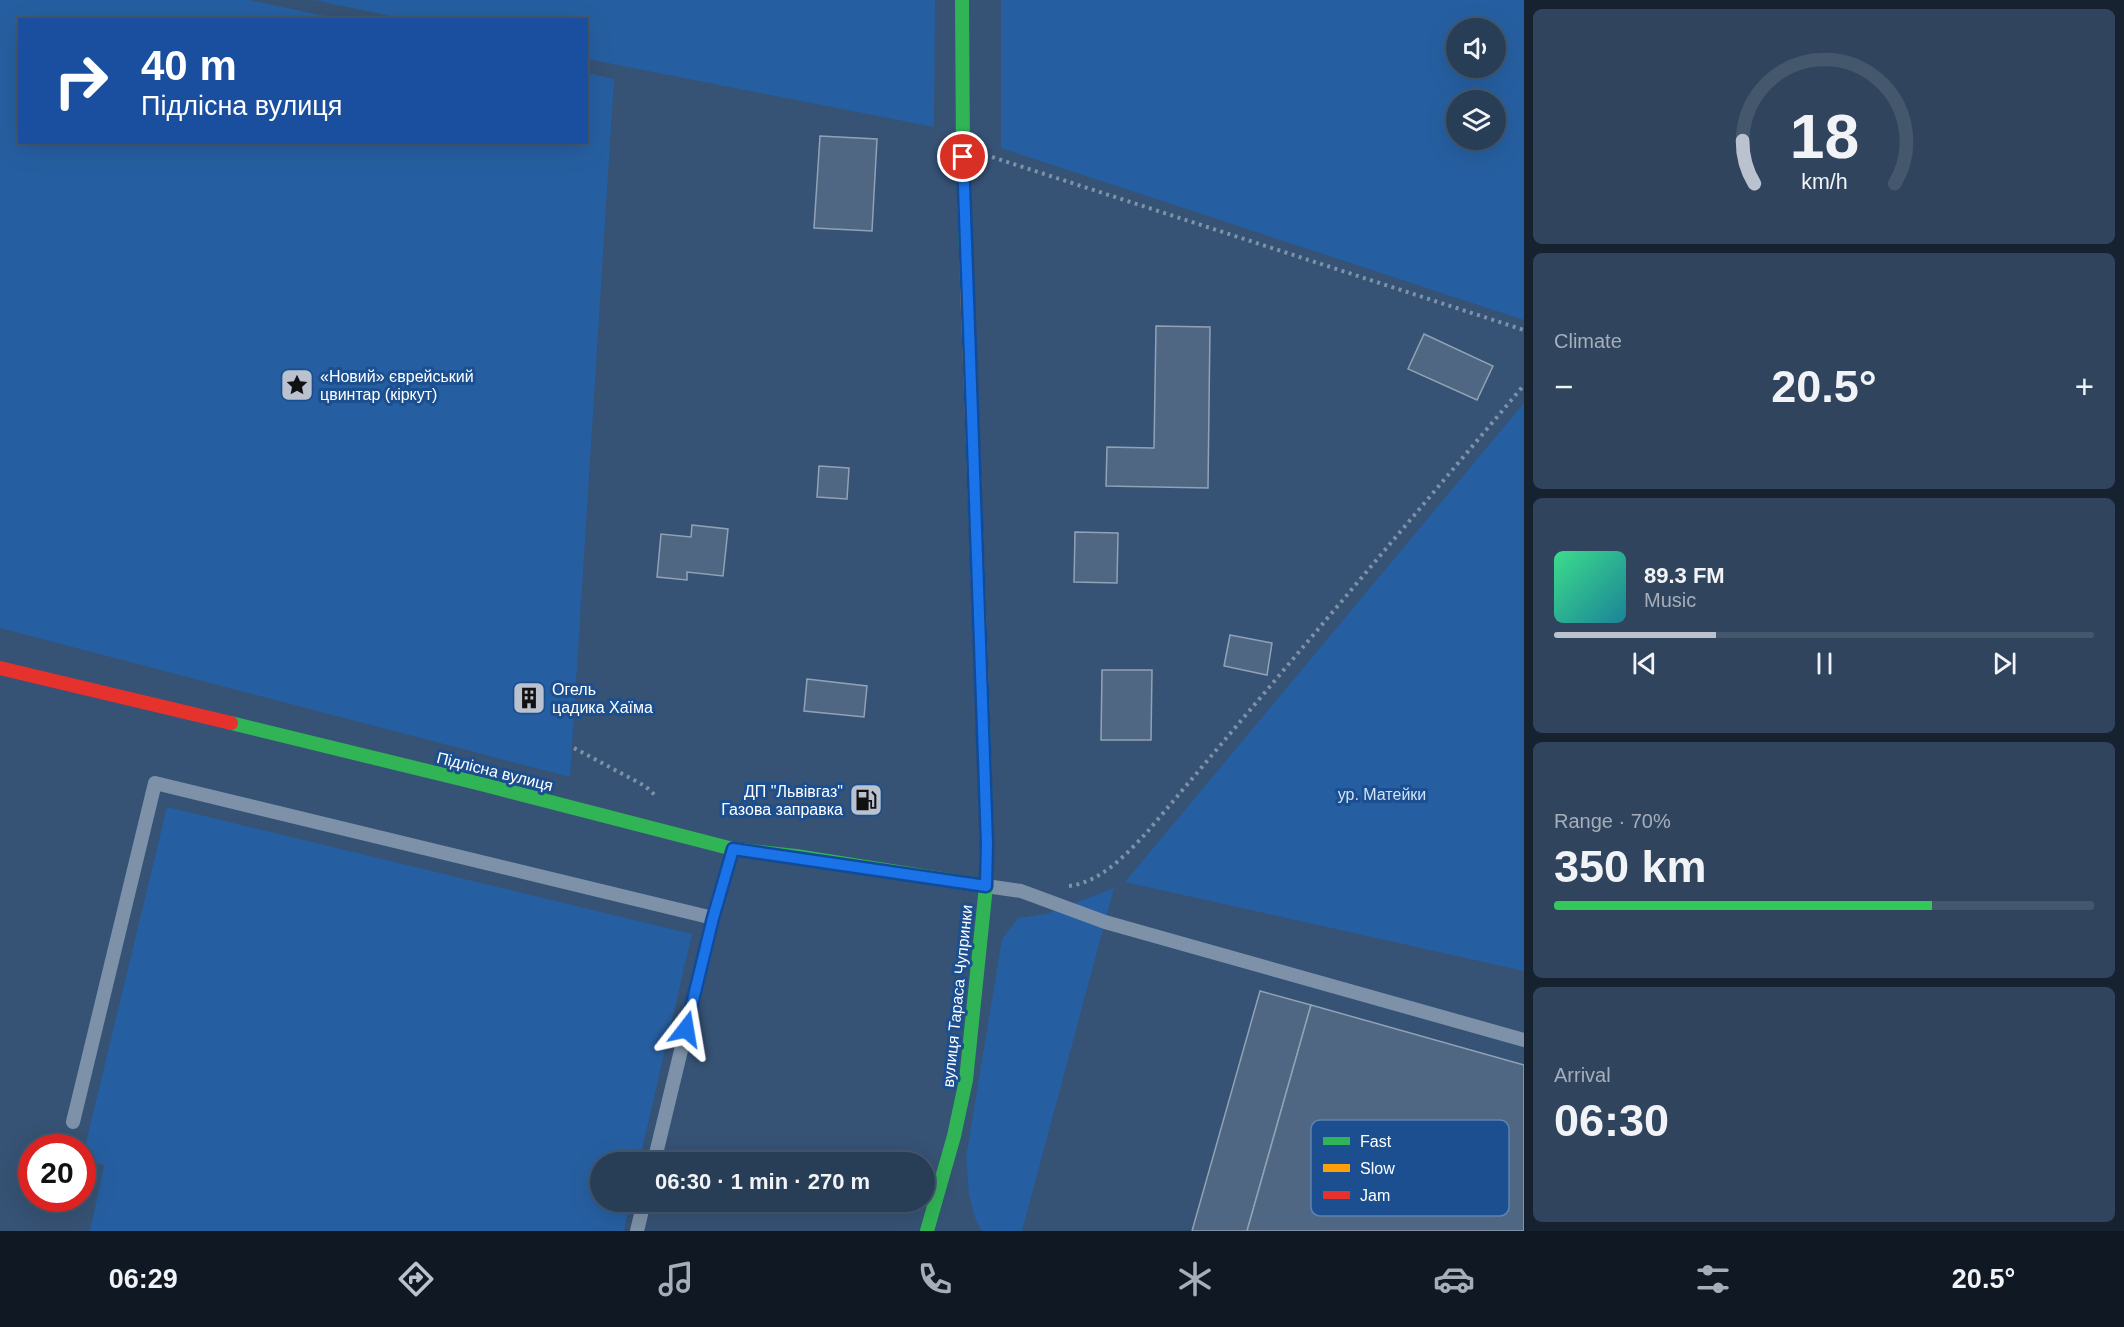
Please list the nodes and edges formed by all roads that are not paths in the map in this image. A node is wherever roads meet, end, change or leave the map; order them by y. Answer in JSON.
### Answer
{"nodes":[{"id":1,"x":962,"y":0,"type":"edge"},
{"id":2,"x":0,"y":668,"type":"edge"},
{"id":3,"x":733,"y":849,"type":"junction"},
{"id":4,"x":986,"y":886,"type":"junction"},
{"id":5,"x":713,"y":918,"type":"junction"},
{"id":6,"x":1524,"y":1040,"type":"edge"},
{"id":7,"x":73,"y":1122,"type":"dead end"},
{"id":8,"x":656,"y":1152,"type":"edge"},
{"id":9,"x":642,"y":1212,"type":"edge"},
{"id":10,"x":637,"y":1231,"type":"edge"},
{"id":11,"x":927,"y":1231,"type":"edge"}],
"edges":[{"from":1,"to":4,"type":"street","name":"вулиця Тараса Чупринки"},
{"from":2,"to":3,"type":"street","name":"Підлісна вулиця"},
{"from":3,"to":4,"type":"street","name":"Підлісна вулиця"},
{"from":3,"to":5,"type":"lane"},
{"from":4,"to":6,"type":"lane"},
{"from":4,"to":11,"type":"street","name":"вулиця Тараса Чупринки"},
{"from":5,"to":7,"type":"lane"},
{"from":5,"to":8,"type":"lane"},
{"from":9,"to":10,"type":"lane"}]}
